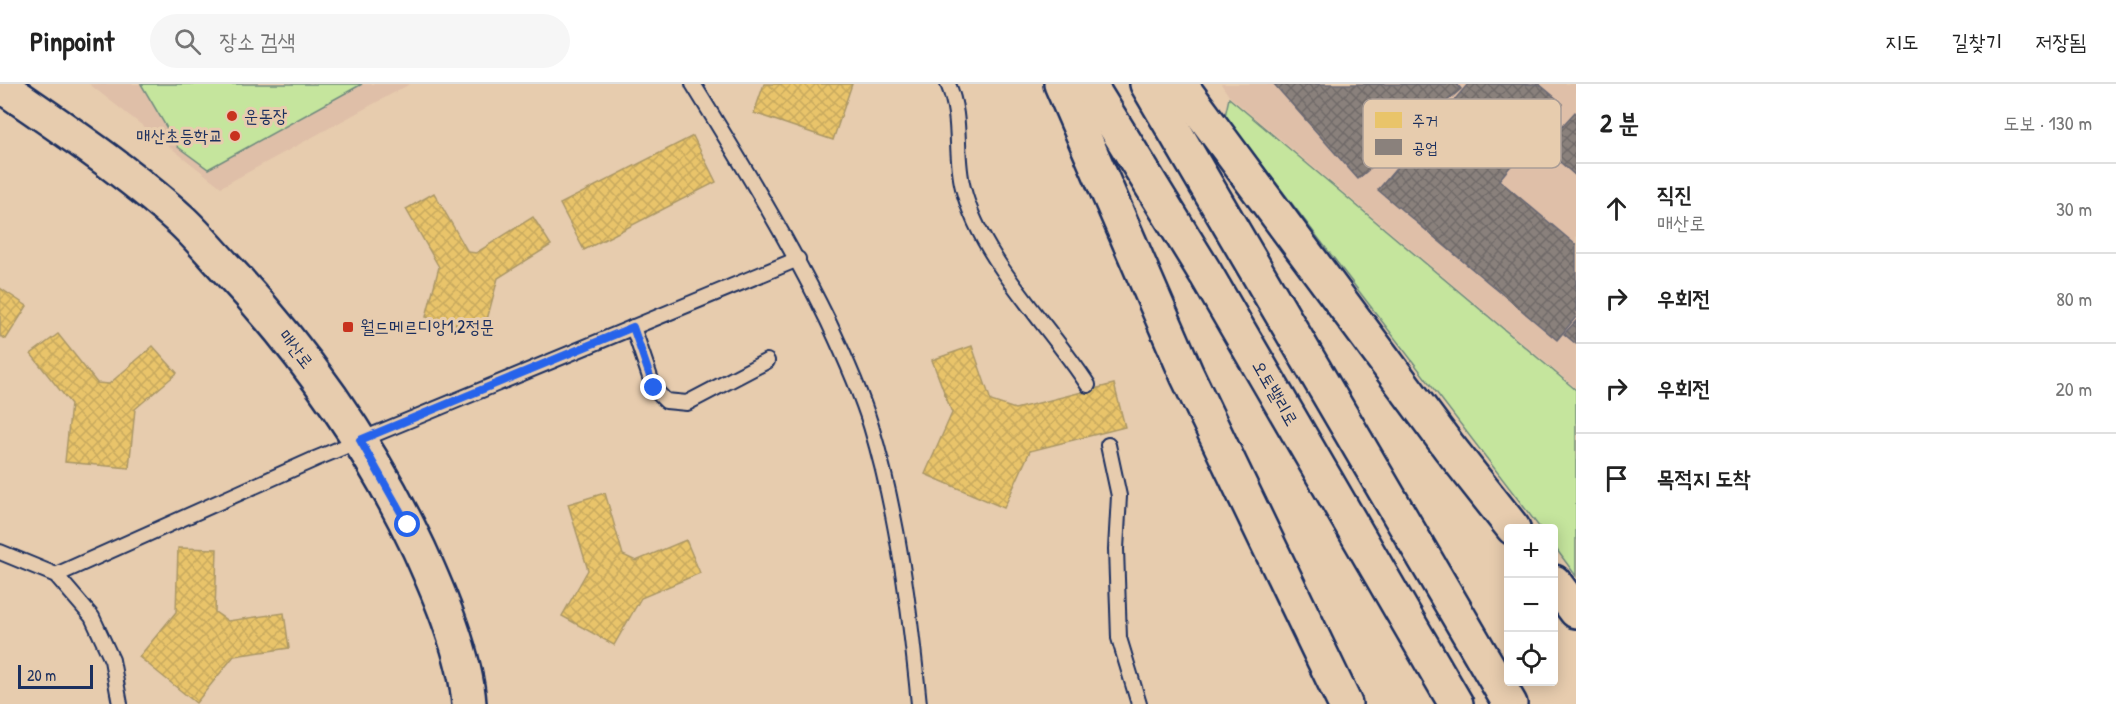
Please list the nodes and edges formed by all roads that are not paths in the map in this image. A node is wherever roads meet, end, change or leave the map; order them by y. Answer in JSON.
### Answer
{"nodes":[{"id":1,"x":693,"y":84,"type":"edge"},
{"id":2,"x":948,"y":84,"type":"edge"},
{"id":3,"x":1061,"y":84,"type":"edge"},
{"id":4,"x":1089,"y":84,"type":"edge"},
{"id":5,"x":1147,"y":84,"type":"edge"},
{"id":6,"x":1180,"y":84,"type":"edge"},
{"id":7,"x":0,"y":85,"type":"edge"},
{"id":8,"x":798,"y":260,"type":"junction"},
{"id":9,"x":633,"y":327,"type":"junction"},
{"id":10,"x":767,"y":361,"type":"dead end"},
{"id":11,"x":1088,"y":385,"type":"dead end"},
{"id":12,"x":360,"y":440,"type":"junction"},
{"id":13,"x":1108,"y":445,"type":"dead end"},
{"id":14,"x":1510,"y":524,"type":"edge"},
{"id":15,"x":0,"y":552,"type":"edge"},
{"id":16,"x":56,"y":575,"type":"junction"},
{"id":17,"x":1558,"y":587,"type":"edge"},
{"id":18,"x":1576,"y":611,"type":"edge"},
{"id":19,"x":120,"y":704,"type":"edge"},
{"id":20,"x":469,"y":704,"type":"edge"},
{"id":21,"x":919,"y":704,"type":"edge"},
{"id":22,"x":1139,"y":704,"type":"edge"},
{"id":23,"x":1345,"y":704,"type":"edge"},
{"id":24,"x":1456,"y":704,"type":"edge"},
{"id":25,"x":1510,"y":704,"type":"edge"}],
"edges":[{"from":1,"to":8,"type":"lane"},
{"from":2,"to":11,"type":"lane"},
{"from":3,"to":23,"type":"main road"},
{"from":4,"to":24,"type":"main road","name":"오토밸리로"},
{"from":5,"to":25,"type":"main road"},
{"from":6,"to":14,"type":"main road"},
{"from":7,"to":12,"type":"main road","name":"매산로"},
{"from":8,"to":9,"type":"lane"},
{"from":8,"to":21,"type":"lane"},
{"from":9,"to":10,"type":"lane"},
{"from":9,"to":12,"type":"lane"},
{"from":12,"to":16,"type":"lane"},
{"from":12,"to":20,"type":"main road","name":"매산로"},
{"from":13,"to":22,"type":"lane"},
{"from":15,"to":16,"type":"lane"},
{"from":16,"to":19,"type":"lane"},
{"from":17,"to":18,"type":"main road"}]}
